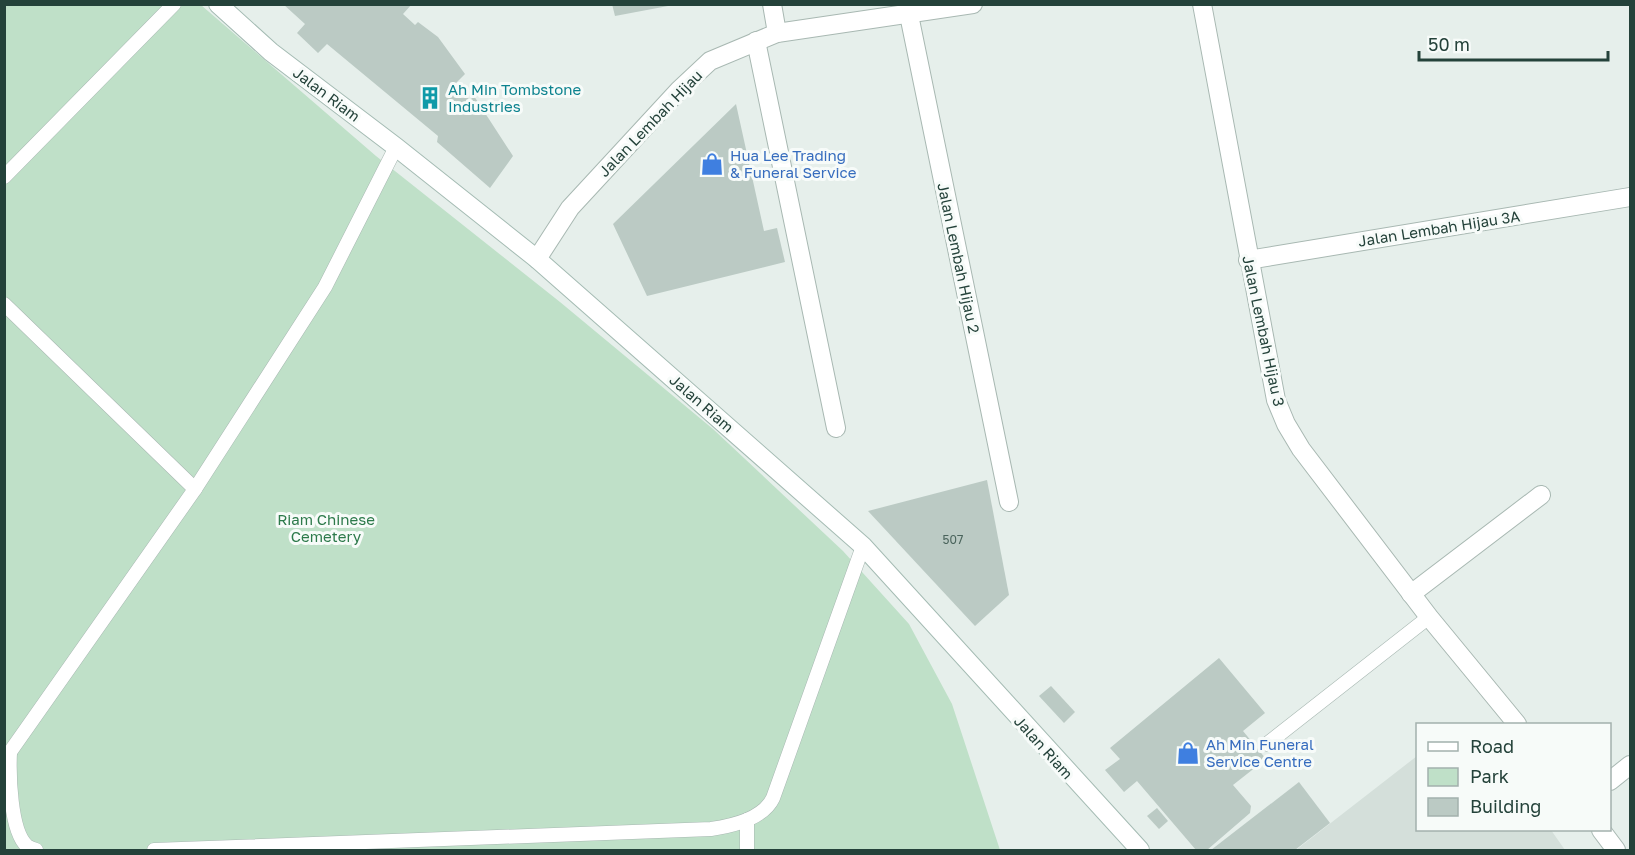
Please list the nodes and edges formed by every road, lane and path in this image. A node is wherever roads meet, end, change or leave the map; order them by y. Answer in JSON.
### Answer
{"nodes":[{"id":1,"x":174,"y":4,"type":"edge"},
{"id":2,"x":218,"y":4,"type":"edge"},
{"id":3,"x":772,"y":4,"type":"edge"},
{"id":4,"x":973,"y":4,"type":"edge"},
{"id":5,"x":1202,"y":4,"type":"edge"},
{"id":6,"x":909,"y":15,"type":"junction"},
{"id":7,"x":777,"y":33,"type":"junction"},
{"id":8,"x":756,"y":41,"type":"junction"},
{"id":9,"x":396,"y":147,"type":"junction"},
{"id":10,"x":4,"y":177,"type":"edge"},
{"id":11,"x":1630,"y":197,"type":"edge"},
{"id":12,"x":537,"y":259,"type":"junction"},
{"id":13,"x":1248,"y":260,"type":"junction"},
{"id":14,"x":4,"y":304,"type":"edge"},
{"id":15,"x":836,"y":428,"type":"dead end"},
{"id":16,"x":195,"y":489,"type":"junction"},
{"id":17,"x":1541,"y":495,"type":"dead end"},
{"id":18,"x":1009,"y":502,"type":"dead end"},
{"id":19,"x":863,"y":546,"type":"junction"},
{"id":20,"x":1411,"y":594,"type":"junction"},
{"id":21,"x":1429,"y":617,"type":"junction"},
{"id":22,"x":1516,"y":723,"type":"edge"},
{"id":23,"x":1267,"y":744,"type":"dead end"},
{"id":24,"x":7,"y":753,"type":"edge"},
{"id":25,"x":1630,"y":765,"type":"edge"},
{"id":26,"x":1611,"y":780,"type":"edge"},
{"id":27,"x":747,"y":820,"type":"junction"},
{"id":28,"x":1602,"y":831,"type":"edge"},
{"id":29,"x":243,"y":849,"type":"edge"},
{"id":30,"x":36,"y":850,"type":"edge"},
{"id":31,"x":154,"y":850,"type":"edge"},
{"id":32,"x":747,"y":850,"type":"edge"},
{"id":33,"x":1140,"y":850,"type":"edge"},
{"id":34,"x":1616,"y":850,"type":"edge"}],
"edges":[{"from":1,"to":10,"type":"lane"},
{"from":2,"to":9,"type":"street","name":"Jalan Riam"},
{"from":3,"to":7,"type":"street"},
{"from":4,"to":6,"type":"street","name":"Jalan Lembah Hijau"},
{"from":5,"to":13,"type":"street","name":"Jalan Lembah Hijau 3"},
{"from":6,"to":7,"type":"street","name":"Jalan Lembah Hijau"},
{"from":6,"to":18,"type":"street","name":"Jalan Lembah Hijau 2"},
{"from":7,"to":8,"type":"street","name":"Jalan Lembah Hijau"},
{"from":8,"to":12,"type":"street","name":"Jalan Lembah Hijau"},
{"from":8,"to":15,"type":"street"},
{"from":9,"to":12,"type":"street","name":"Jalan Riam"},
{"from":9,"to":16,"type":"lane"},
{"from":11,"to":13,"type":"street","name":"Jalan Lembah Hijau 3A"},
{"from":12,"to":19,"type":"street","name":"Jalan Riam"},
{"from":13,"to":20,"type":"street","name":"Jalan Lembah Hijau 3"},
{"from":14,"to":16,"type":"lane"},
{"from":16,"to":24,"type":"lane"},
{"from":17,"to":20,"type":"street"},
{"from":19,"to":27,"type":"lane"},
{"from":19,"to":33,"type":"street","name":"Jalan Riam"},
{"from":20,"to":21,"type":"street","name":"Jalan Lembah Hijau 3"},
{"from":21,"to":22,"type":"street","name":"Jalan Lembah Hijau 3"},
{"from":21,"to":23,"type":"lane"},
{"from":24,"to":30,"type":"lane"},
{"from":25,"to":26,"type":"street"},
{"from":27,"to":29,"type":"lane"},
{"from":27,"to":32,"type":"lane"},
{"from":28,"to":34,"type":"street"},
{"from":29,"to":31,"type":"lane"}]}
